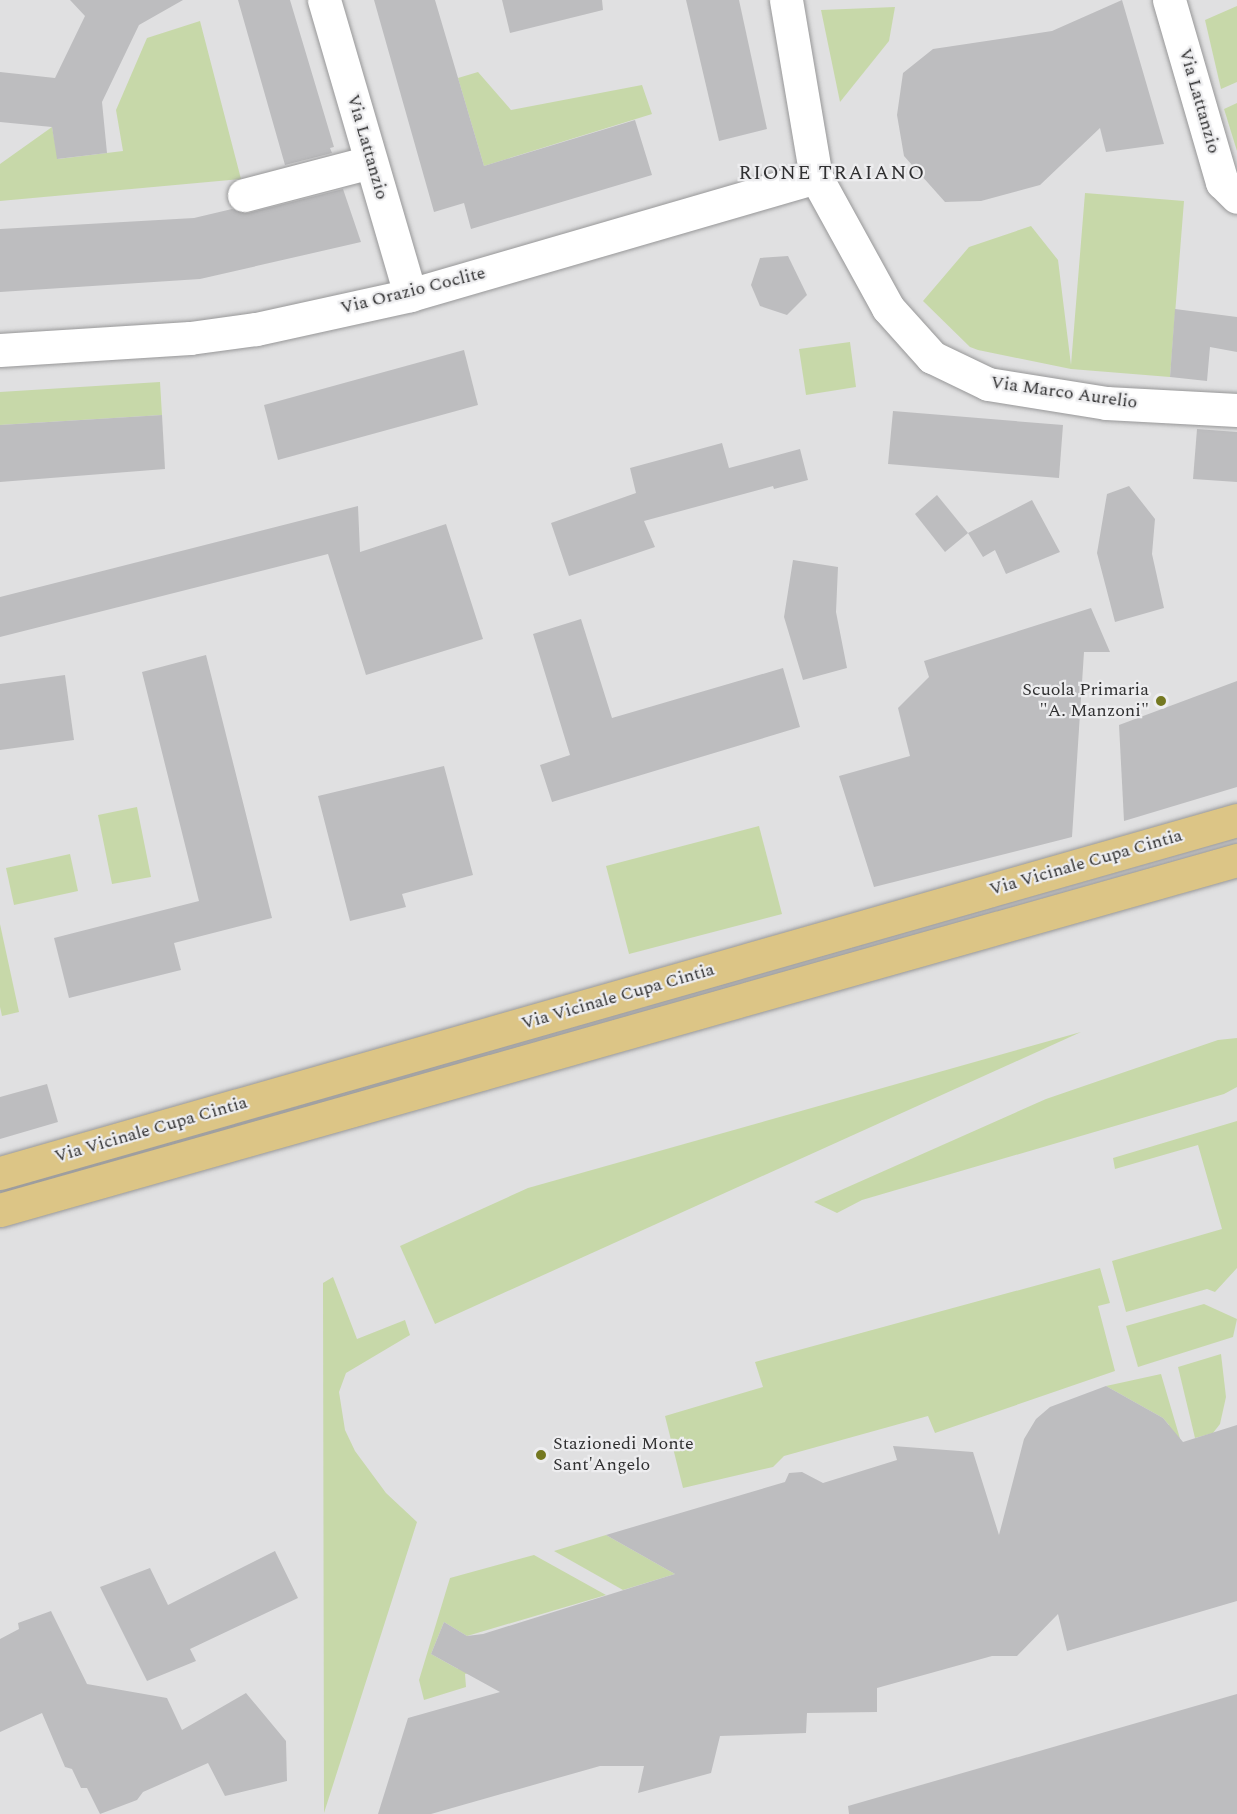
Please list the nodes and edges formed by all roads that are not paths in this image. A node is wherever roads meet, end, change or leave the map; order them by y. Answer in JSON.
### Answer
{"nodes":[{"id":1,"x":324,"y":0,"type":"edge"},
{"id":2,"x":786,"y":0,"type":"edge"},
{"id":3,"x":1169,"y":0,"type":"edge"},
{"id":4,"x":371,"y":162,"type":"junction"},
{"id":5,"x":816,"y":177,"type":"junction"},
{"id":6,"x":244,"y":195,"type":"dead end"},
{"id":7,"x":1237,"y":197,"type":"edge"},
{"id":8,"x":410,"y":295,"type":"junction"},
{"id":9,"x":0,"y":350,"type":"edge"},
{"id":10,"x":1237,"y":410,"type":"edge"},
{"id":11,"x":1237,"y":820,"type":"edge"},
{"id":12,"x":1237,"y":860,"type":"edge"},
{"id":13,"x":0,"y":1173,"type":"edge"},
{"id":14,"x":0,"y":1210,"type":"edge"}],
"edges":[{"from":1,"to":4,"type":"street","name":"Via Lattanzio"},
{"from":2,"to":5,"type":"street","name":"Via Marco Aurelio"},
{"from":3,"to":7,"type":"street","name":"Via Lattanzio"},
{"from":4,"to":6,"type":"street"},
{"from":4,"to":8,"type":"street","name":"Via Lattanzio"},
{"from":5,"to":8,"type":"street","name":"Via Orazio Coclite"},
{"from":5,"to":10,"type":"street","name":"Via Marco Aurelio"},
{"from":8,"to":9,"type":"street","name":"Via Orazio Coclite"},
{"from":11,"to":13,"type":"main road","name":"Via Vicinale Cupa Cintia"},
{"from":12,"to":14,"type":"main road","name":"Via Vicinale Cupa Cintia"}]}
